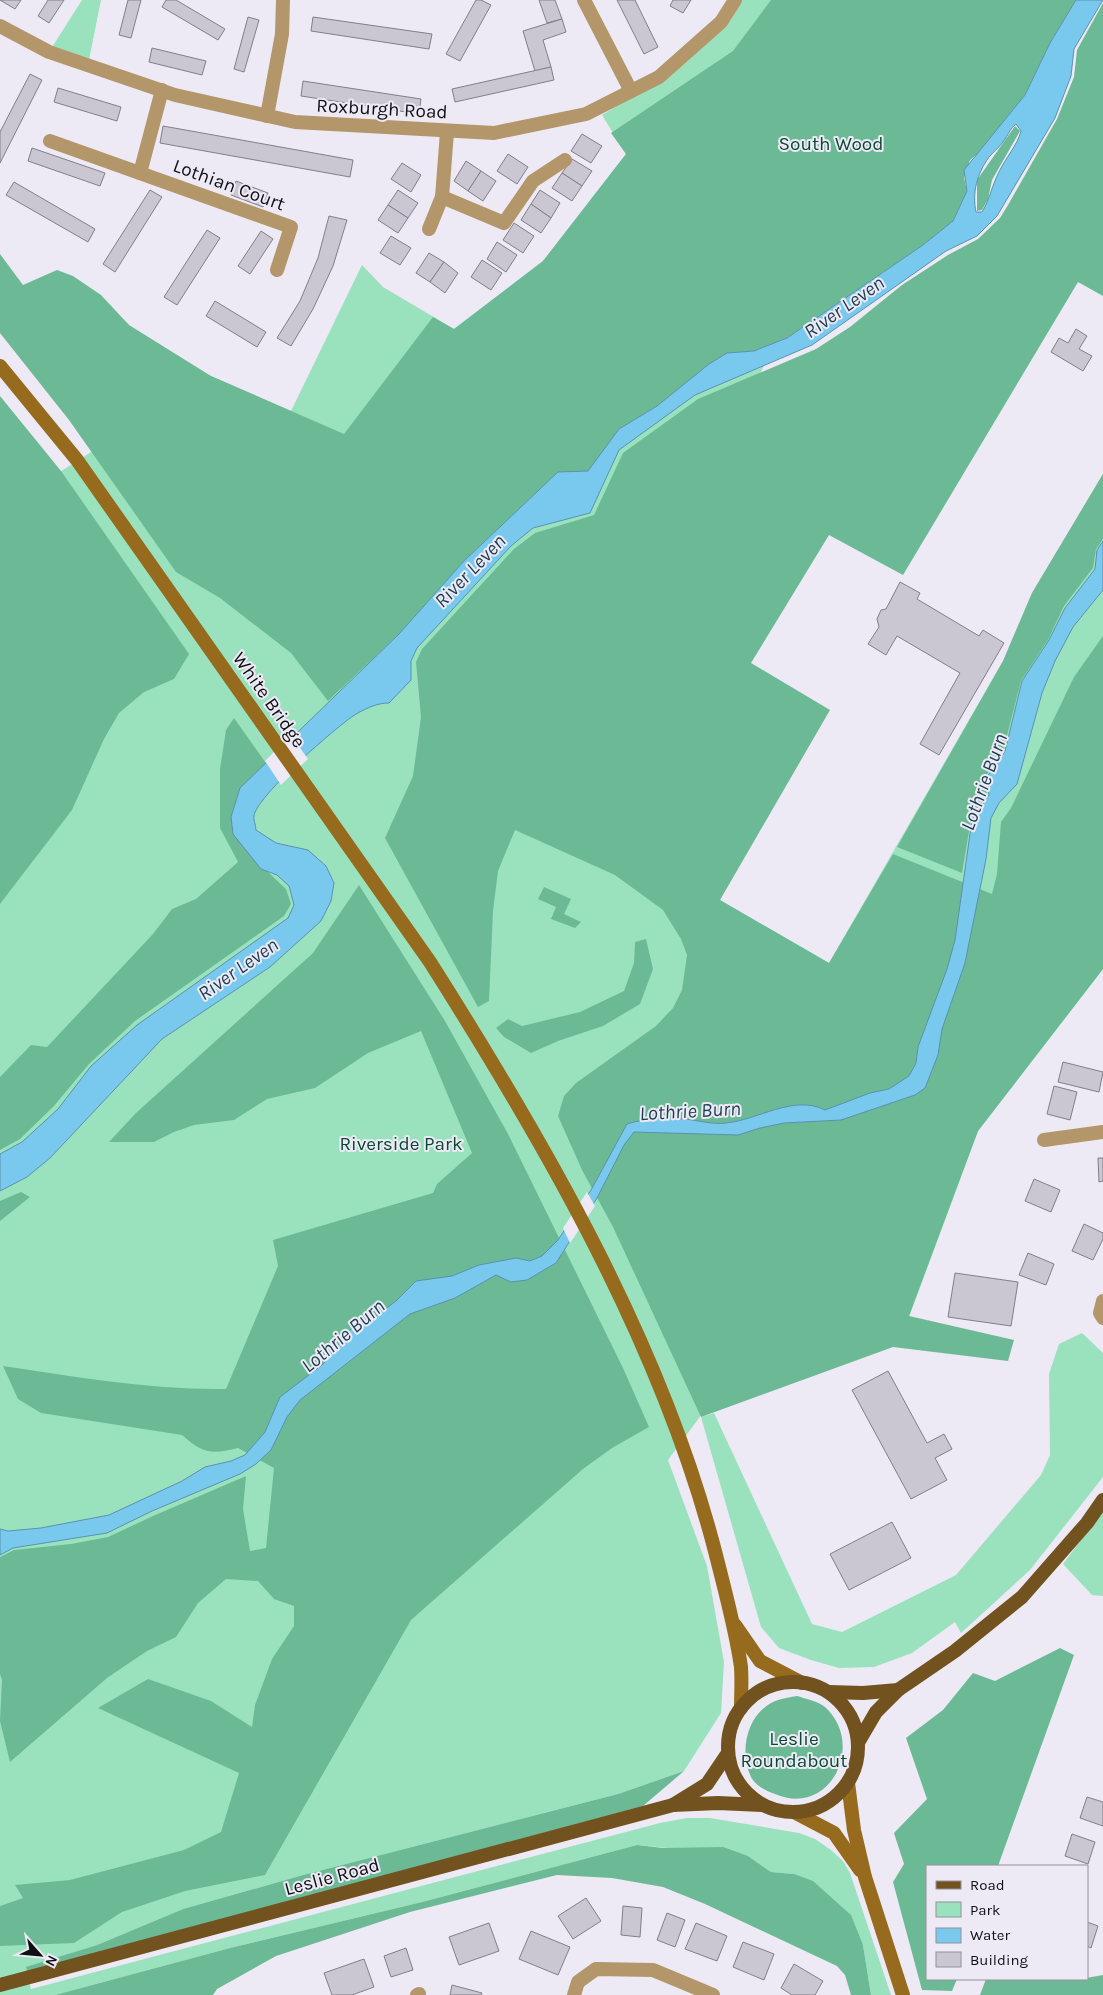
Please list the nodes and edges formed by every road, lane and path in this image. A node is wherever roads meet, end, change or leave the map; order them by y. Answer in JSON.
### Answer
{"nodes":[{"id":1,"x":283,"y":0,"type":"edge"},
{"id":2,"x":584,"y":0,"type":"edge"},
{"id":3,"x":735,"y":0,"type":"edge"},
{"id":4,"x":0,"y":26,"type":"edge"},
{"id":5,"x":162,"y":90,"type":"junction"},
{"id":6,"x":631,"y":91,"type":"junction"},
{"id":7,"x":267,"y":116,"type":"junction"},
{"id":8,"x":447,"y":132,"type":"junction"},
{"id":9,"x":50,"y":141,"type":"dead end"},
{"id":10,"x":565,"y":160,"type":"dead end"},
{"id":11,"x":140,"y":173,"type":"junction"},
{"id":12,"x":442,"y":197,"type":"junction"},
{"id":13,"x":428,"y":229,"type":"dead end"},
{"id":14,"x":276,"y":270,"type":"dead end"},
{"id":15,"x":0,"y":366,"type":"edge"},
{"id":16,"x":1103,"y":1132,"type":"edge"},
{"id":17,"x":1044,"y":1140,"type":"dead end"},
{"id":18,"x":1103,"y":1301,"type":"edge"},
{"id":19,"x":1103,"y":1318,"type":"edge"},
{"id":20,"x":1103,"y":1500,"type":"edge"},
{"id":21,"x":733,"y":1623,"type":"junction"},
{"id":22,"x":802,"y":1683,"type":"junction"},
{"id":23,"x":898,"y":1690,"type":"junction"},
{"id":24,"x":829,"y":1692,"type":"junction"},
{"id":25,"x":741,"y":1708,"type":"junction"},
{"id":26,"x":859,"y":1741,"type":"junction"},
{"id":27,"x":728,"y":1753,"type":"junction"},
{"id":28,"x":848,"y":1783,"type":"junction"},
{"id":29,"x":673,"y":1805,"type":"junction"},
{"id":30,"x":762,"y":1805,"type":"junction"},
{"id":31,"x":796,"y":1813,"type":"junction"},
{"id":32,"x":865,"y":1876,"type":"junction"},
{"id":33,"x":0,"y":1985,"type":"edge"},
{"id":34,"x":574,"y":1995,"type":"edge"},
{"id":35,"x":714,"y":1995,"type":"edge"},
{"id":36,"x":903,"y":1995,"type":"edge"}],
"edges":[{"from":1,"to":7,"type":"street"},
{"from":2,"to":6,"type":"street"},
{"from":3,"to":6,"type":"street","name":"Roxburgh Road"},
{"from":4,"to":5,"type":"street","name":"Roxburgh Road"},
{"from":5,"to":7,"type":"street","name":"Roxburgh Road"},
{"from":5,"to":11,"type":"street"},
{"from":6,"to":8,"type":"street","name":"Roxburgh Road"},
{"from":7,"to":8,"type":"street","name":"Roxburgh Road"},
{"from":8,"to":12,"type":"street"},
{"from":9,"to":11,"type":"street","name":"Lothian Court"},
{"from":10,"to":12,"type":"street"},
{"from":11,"to":14,"type":"street","name":"Lothian Court"},
{"from":12,"to":13,"type":"street"},
{"from":15,"to":21,"type":"main road","name":"White Bridge"},
{"from":16,"to":17,"type":"street"},
{"from":18,"to":19,"type":"street"},
{"from":20,"to":23,"type":"main road"},
{"from":21,"to":22,"type":"main road"},
{"from":21,"to":25,"type":"main road","name":"White Bridge"},
{"from":22,"to":24,"type":"main road"},
{"from":22,"to":25,"type":"main road"},
{"from":23,"to":24,"type":"main road"},
{"from":23,"to":26,"type":"main road"},
{"from":24,"to":26,"type":"main road"},
{"from":25,"to":27,"type":"main road"},
{"from":26,"to":28,"type":"main road"},
{"from":27,"to":29,"type":"main road"},
{"from":27,"to":30,"type":"main road"},
{"from":28,"to":31,"type":"main road"},
{"from":28,"to":32,"type":"main road"},
{"from":29,"to":30,"type":"main road"},
{"from":29,"to":33,"type":"main road","name":"Leslie Road"},
{"from":30,"to":31,"type":"main road"},
{"from":31,"to":32,"type":"main road"},
{"from":32,"to":36,"type":"main road"},
{"from":34,"to":35,"type":"street"}]}
